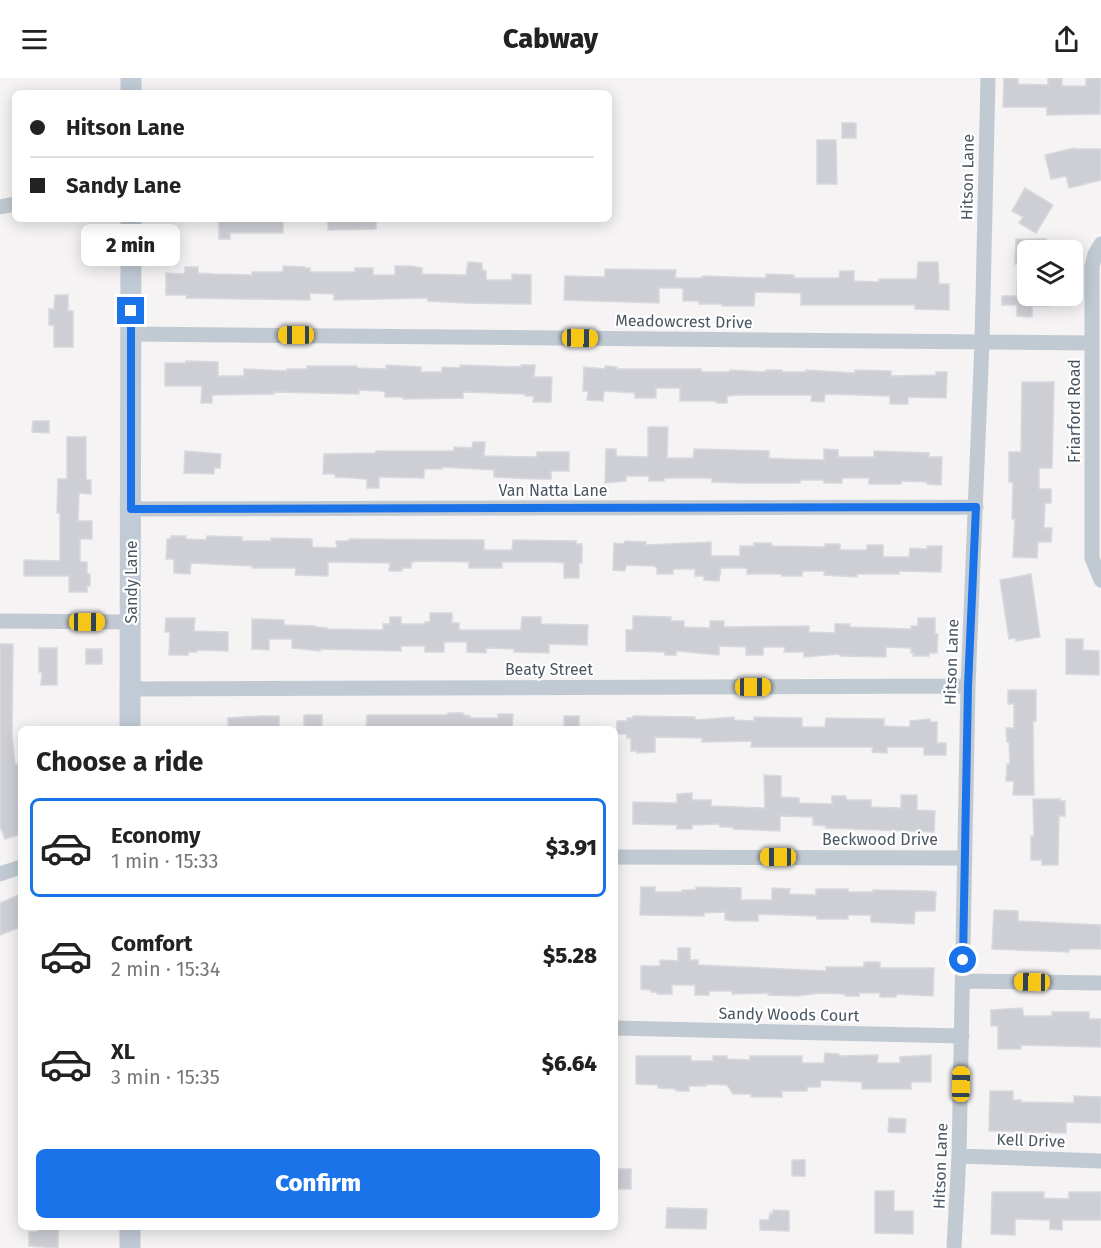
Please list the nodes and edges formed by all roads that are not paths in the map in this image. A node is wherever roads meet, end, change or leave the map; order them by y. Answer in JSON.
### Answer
{"nodes":[{"id":1,"x":988,"y":78,"type":"edge"},
{"id":2,"x":131,"y":222,"type":"edge"},
{"id":3,"x":1101,"y":244,"type":"edge"},
{"id":4,"x":131,"y":334,"type":"junction"},
{"id":5,"x":981,"y":342,"type":"junction"},
{"id":6,"x":1092,"y":343,"type":"junction"},
{"id":7,"x":1096,"y":428,"type":"edge"},
{"id":8,"x":976,"y":507,"type":"junction"},
{"id":9,"x":131,"y":509,"type":"junction"},
{"id":10,"x":1101,"y":580,"type":"edge"},
{"id":11,"x":0,"y":621,"type":"edge"},
{"id":12,"x":130,"y":622,"type":"junction"},
{"id":13,"x":968,"y":686,"type":"junction"},
{"id":14,"x":130,"y":688,"type":"junction"},
{"id":15,"x":130,"y":726,"type":"edge"},
{"id":16,"x":618,"y":857,"type":"edge"},
{"id":17,"x":965,"y":858,"type":"junction"},
{"id":18,"x":18,"y":868,"type":"edge"},
{"id":19,"x":0,"y":874,"type":"edge"},
{"id":20,"x":963,"y":981,"type":"junction"},
{"id":21,"x":1101,"y":983,"type":"edge"},
{"id":22,"x":618,"y":1028,"type":"edge"},
{"id":23,"x":962,"y":1036,"type":"junction"},
{"id":24,"x":959,"y":1156,"type":"junction"},
{"id":25,"x":1101,"y":1161,"type":"edge"},
{"id":26,"x":130,"y":1230,"type":"edge"},
{"id":27,"x":130,"y":1248,"type":"edge"},
{"id":28,"x":954,"y":1248,"type":"edge"}],
"edges":[{"from":1,"to":5,"type":"street","name":"Hitson Lane"},
{"from":2,"to":4,"type":"street","name":"Sandy Lane"},
{"from":3,"to":6,"type":"street","name":"Friarford Road"},
{"from":4,"to":5,"type":"street","name":"Meadowcrest Drive"},
{"from":4,"to":9,"type":"street","name":"Sandy Lane"},
{"from":5,"to":6,"type":"street","name":"Meadowcrest Drive"},
{"from":5,"to":8,"type":"street","name":"Hitson Lane"},
{"from":6,"to":7,"type":"street","name":"Friarford Road"},
{"from":7,"to":10,"type":"street","name":"Friarford Road"},
{"from":8,"to":9,"type":"street","name":"Van Natta Lane"},
{"from":8,"to":13,"type":"street","name":"Hitson Lane"},
{"from":9,"to":12,"type":"street","name":"Sandy Lane"},
{"from":11,"to":12,"type":"street"},
{"from":12,"to":14,"type":"street","name":"Sandy Lane"},
{"from":13,"to":14,"type":"street","name":"Beaty Street"},
{"from":13,"to":17,"type":"street","name":"Hitson Lane"},
{"from":14,"to":15,"type":"street","name":"Sandy Lane"},
{"from":16,"to":17,"type":"street","name":"Beckwood Drive"},
{"from":17,"to":20,"type":"street","name":"Hitson Lane"},
{"from":18,"to":19,"type":"street"},
{"from":20,"to":21,"type":"street"},
{"from":20,"to":23,"type":"street","name":"Hitson Lane"},
{"from":22,"to":23,"type":"street","name":"Sandy Woods Court"},
{"from":23,"to":24,"type":"street","name":"Hitson Lane"},
{"from":24,"to":25,"type":"street","name":"Kell Drive"},
{"from":24,"to":28,"type":"street","name":"Hitson Lane"},
{"from":26,"to":27,"type":"street"}]}
